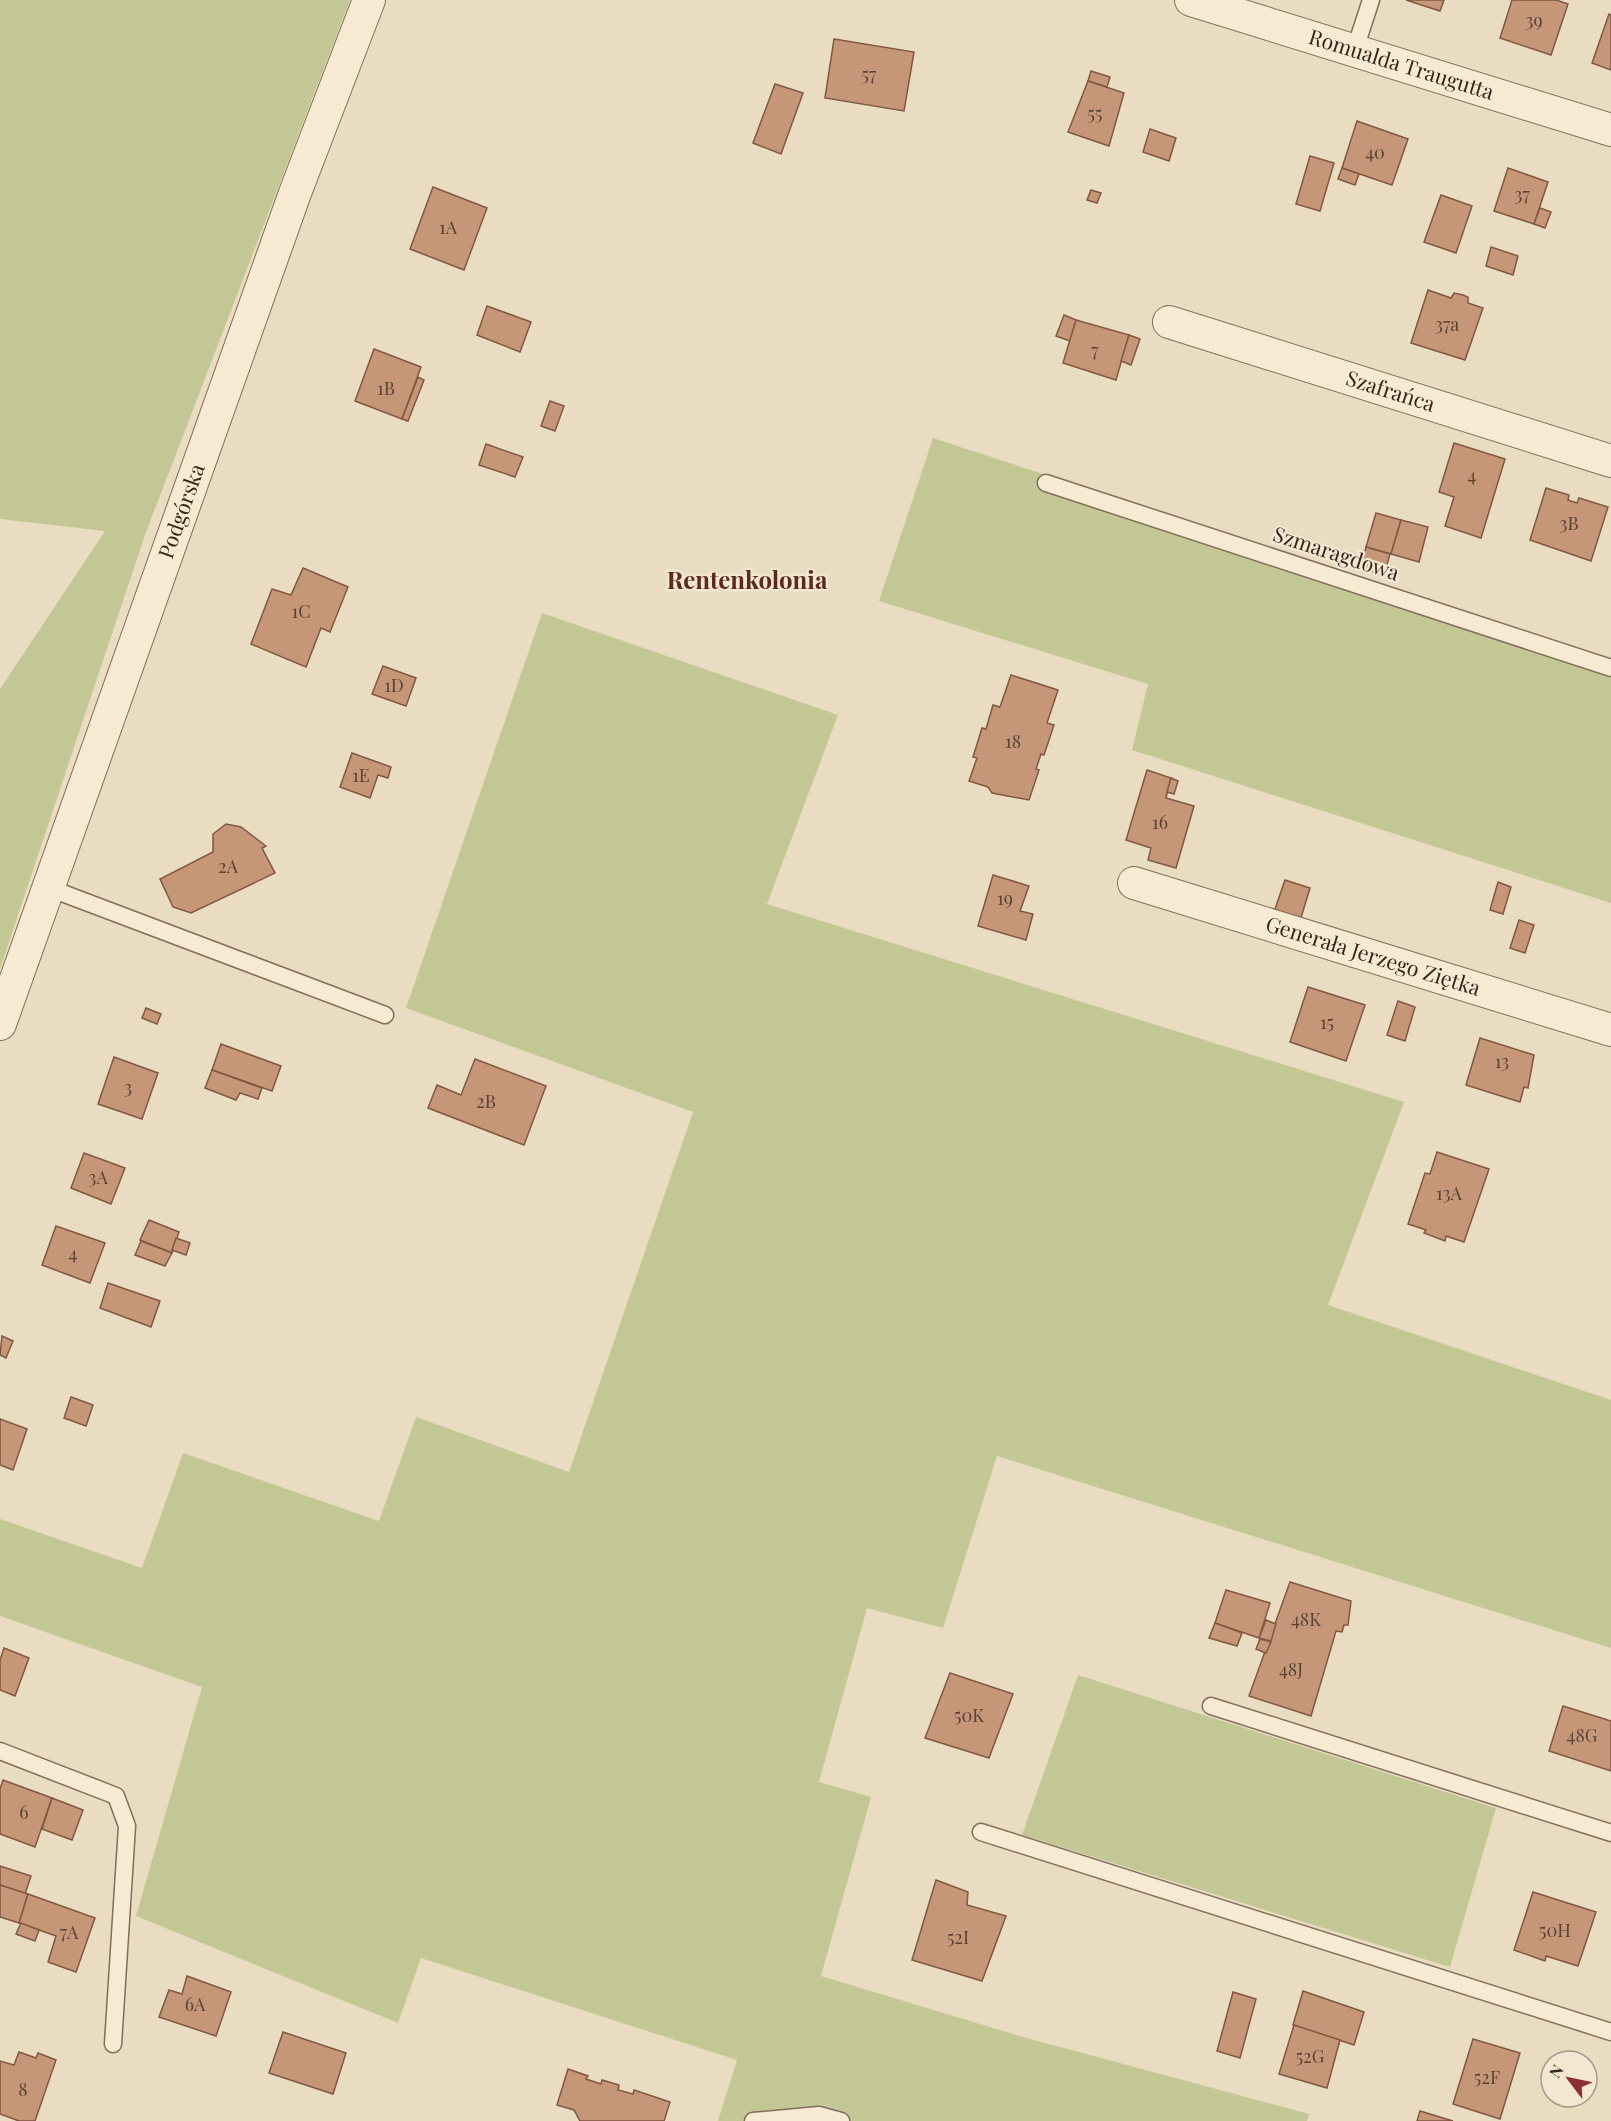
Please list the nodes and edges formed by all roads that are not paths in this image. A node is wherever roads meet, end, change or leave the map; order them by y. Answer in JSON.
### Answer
{"nodes":[{"id":1,"x":369,"y":0,"type":"edge"},
{"id":2,"x":1191,"y":0,"type":"edge"},
{"id":3,"x":1371,"y":0,"type":"edge"},
{"id":4,"x":1355,"y":49,"type":"junction"},
{"id":5,"x":1611,"y":130,"type":"edge"},
{"id":6,"x":1169,"y":322,"type":"dead end"},
{"id":7,"x":1611,"y":461,"type":"edge"},
{"id":8,"x":1046,"y":483,"type":"dead end"},
{"id":9,"x":1611,"y":668,"type":"edge"},
{"id":10,"x":1134,"y":884,"type":"dead end"},
{"id":11,"x":49,"y":888,"type":"junction"},
{"id":12,"x":385,"y":1015,"type":"dead end"},
{"id":13,"x":0,"y":1024,"type":"edge"},
{"id":14,"x":1611,"y":1030,"type":"edge"},
{"id":15,"x":1211,"y":1706,"type":"dead end"},
{"id":16,"x":0,"y":1751,"type":"edge"},
{"id":17,"x":981,"y":1832,"type":"dead end"},
{"id":18,"x":1611,"y":1833,"type":"edge"},
{"id":19,"x":1611,"y":2032,"type":"edge"},
{"id":20,"x":113,"y":2044,"type":"dead end"},
{"id":21,"x":753,"y":2121,"type":"edge"},
{"id":22,"x":841,"y":2121,"type":"edge"}],
"edges":[{"from":1,"to":11,"type":"street","name":"Podgórska"},
{"from":2,"to":4,"type":"street","name":"Romualda Traugutta"},
{"from":3,"to":4,"type":"lane"},
{"from":4,"to":5,"type":"street","name":"Romualda Traugutta"},
{"from":6,"to":7,"type":"street","name":"Szafrańca"},
{"from":8,"to":9,"type":"lane","name":"Szmaragdowa"},
{"from":10,"to":14,"type":"street","name":"Generała Jerzego Ziętka"},
{"from":11,"to":12,"type":"lane"},
{"from":11,"to":13,"type":"street","name":"Podgórska"},
{"from":15,"to":18,"type":"lane"},
{"from":16,"to":20,"type":"lane"},
{"from":17,"to":19,"type":"lane"},
{"from":21,"to":22,"type":"lane"}]}
